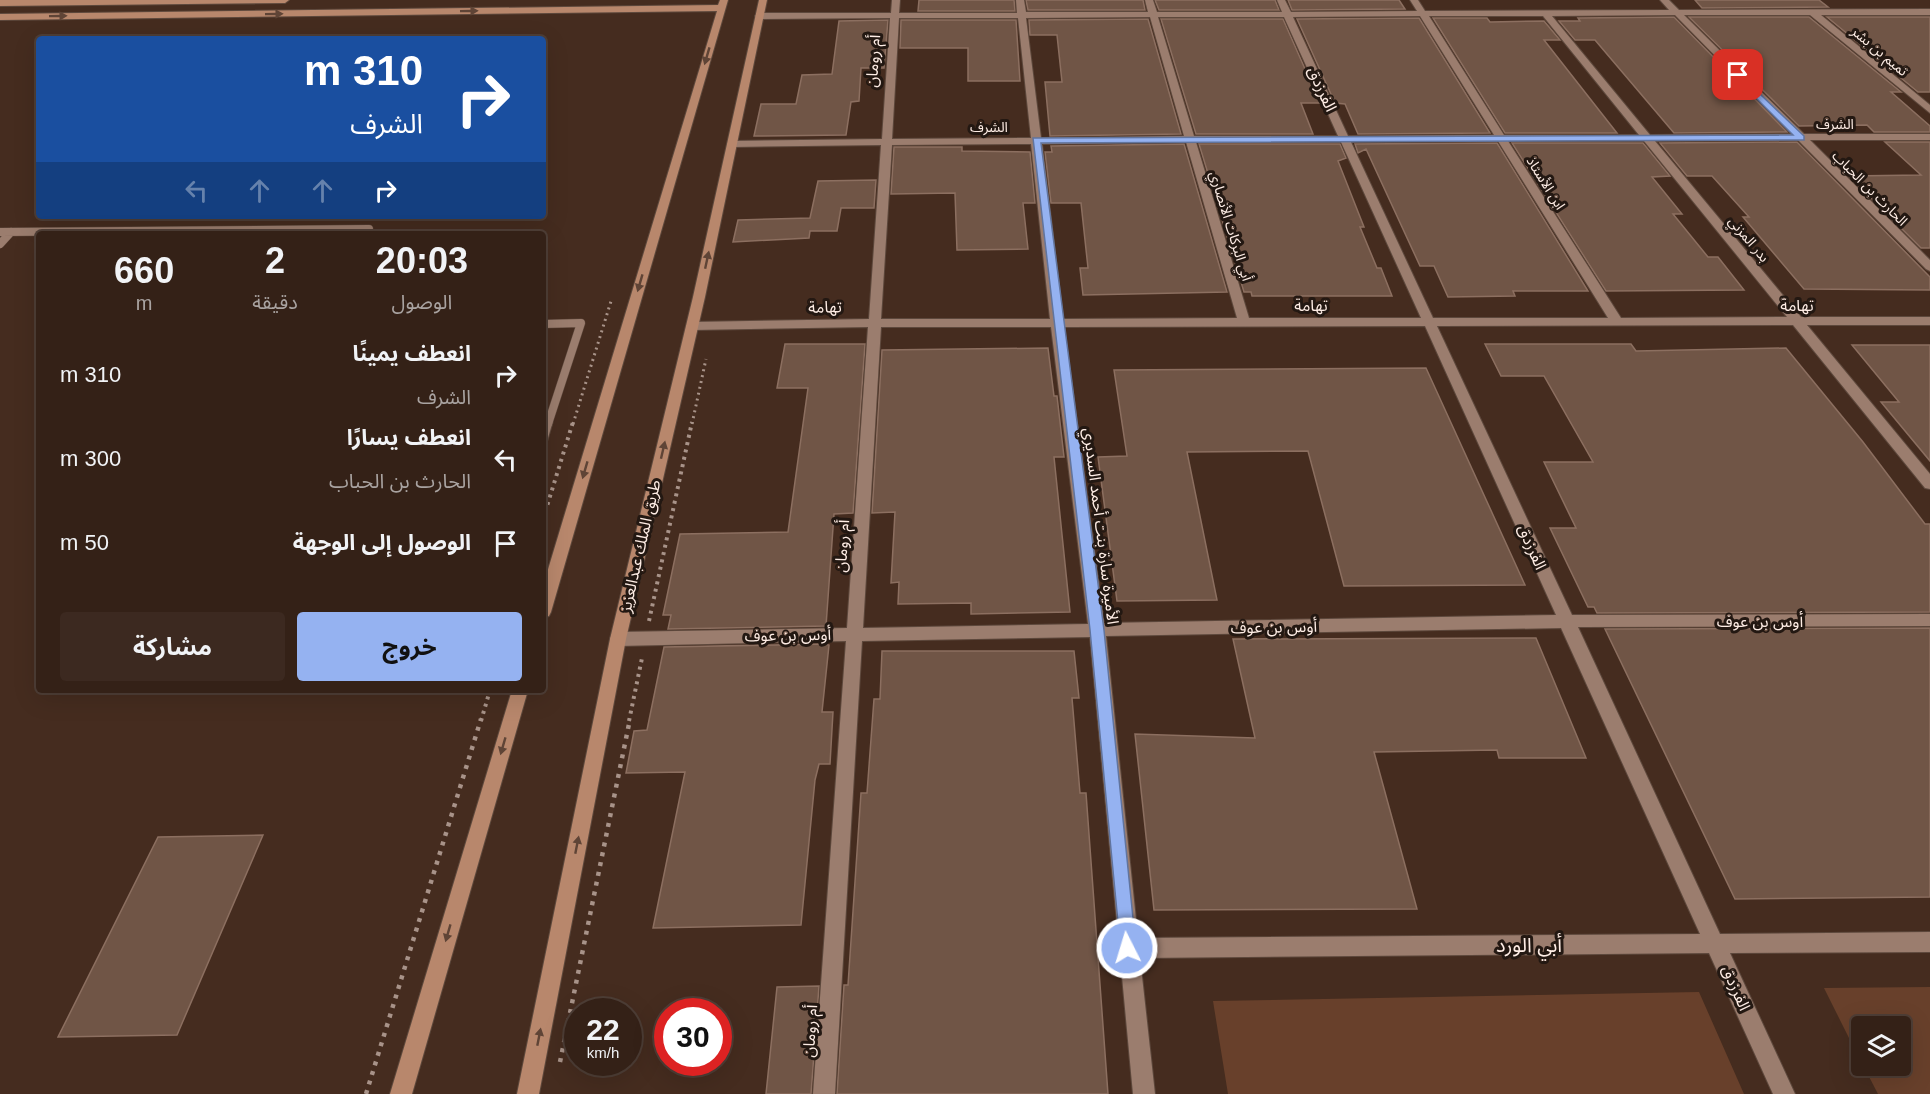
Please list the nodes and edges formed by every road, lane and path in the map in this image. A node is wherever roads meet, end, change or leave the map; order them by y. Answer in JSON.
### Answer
{"nodes":[{"id":1,"x":258,"y":0,"type":"edge"},
{"id":2,"x":285,"y":0,"type":"edge"},
{"id":3,"x":437,"y":0,"type":"edge"},
{"id":4,"x":763,"y":0,"type":"edge"},
{"id":5,"x":1149,"y":0,"type":"edge"},
{"id":6,"x":1281,"y":0,"type":"edge"},
{"id":7,"x":1414,"y":0,"type":"edge"},
{"id":8,"x":1664,"y":0,"type":"edge"},
{"id":9,"x":0,"y":3,"type":"edge"},
{"id":10,"x":722,"y":4,"type":"edge"},
{"id":11,"x":1021,"y":7,"type":"edge"},
{"id":12,"x":895,"y":8,"type":"edge"},
{"id":13,"x":430,"y":12,"type":"junction"},
{"id":14,"x":1287,"y":12,"type":"junction"},
{"id":15,"x":1676,"y":12,"type":"junction"},
{"id":16,"x":1930,"y":12,"type":"edge"},
{"id":17,"x":1152,"y":13,"type":"junction"},
{"id":18,"x":1422,"y":13,"type":"junction"},
{"id":19,"x":1545,"y":13,"type":"junction"},
{"id":20,"x":1813,"y":13,"type":"junction"},
{"id":21,"x":244,"y":14,"type":"junction"},
{"id":22,"x":759,"y":16,"type":"junction"},
{"id":23,"x":0,"y":17,"type":"edge"},
{"id":24,"x":1930,"y":110,"type":"edge"},
{"id":25,"x":1930,"y":137,"type":"edge"},
{"id":26,"x":1344,"y":138,"type":"junction"},
{"id":27,"x":1500,"y":138,"type":"junction"},
{"id":28,"x":1645,"y":138,"type":"junction"},
{"id":29,"x":1801,"y":138,"type":"junction"},
{"id":30,"x":1189,"y":139,"type":"junction"},
{"id":31,"x":1036,"y":140,"type":"junction"},
{"id":32,"x":886,"y":141,"type":"junction"},
{"id":33,"x":732,"y":144,"type":"junction"},
{"id":34,"x":130,"y":231,"type":"edge"},
{"id":35,"x":368,"y":231,"type":"edge"},
{"id":36,"x":0,"y":232,"type":"edge"},
{"id":37,"x":11,"y":232,"type":"junction"},
{"id":38,"x":36,"y":232,"type":"edge"},
{"id":39,"x":0,"y":244,"type":"edge"},
{"id":40,"x":1930,"y":267,"type":"edge"},
{"id":41,"x":612,"y":298,"type":"dead end"},
{"id":42,"x":1616,"y":320,"type":"junction"},
{"id":43,"x":1430,"y":321,"type":"junction"},
{"id":44,"x":1930,"y":321,"type":"edge"},
{"id":45,"x":1057,"y":322,"type":"junction"},
{"id":46,"x":1244,"y":322,"type":"junction"},
{"id":47,"x":1798,"y":322,"type":"junction"},
{"id":48,"x":874,"y":323,"type":"junction"},
{"id":49,"x":546,"y":324,"type":"edge"},
{"id":50,"x":692,"y":326,"type":"junction"},
{"id":51,"x":714,"y":326,"type":"junction"},
{"id":52,"x":546,"y":430,"type":"edge"},
{"id":53,"x":1930,"y":484,"type":"edge"},
{"id":54,"x":546,"y":509,"type":"edge"},
{"id":55,"x":546,"y":601,"type":"edge"},
{"id":56,"x":1930,"y":620,"type":"edge"},
{"id":57,"x":1565,"y":621,"type":"junction"},
{"id":58,"x":1097,"y":630,"type":"junction"},
{"id":59,"x":854,"y":634,"type":"junction"},
{"id":60,"x":646,"y":638,"type":"junction"},
{"id":61,"x":618,"y":639,"type":"junction"},
{"id":62,"x":488,"y":693,"type":"edge"},
{"id":63,"x":519,"y":693,"type":"edge"},
{"id":64,"x":1930,"y":942,"type":"edge"},
{"id":65,"x":1716,"y":943,"type":"junction"},
{"id":66,"x":1127,"y":948,"type":"junction"},
{"id":67,"x":559,"y":1071,"type":"dead end"},
{"id":68,"x":366,"y":1094,"type":"edge"},
{"id":69,"x":401,"y":1094,"type":"edge"},
{"id":70,"x":528,"y":1094,"type":"edge"},
{"id":71,"x":824,"y":1094,"type":"edge"},
{"id":72,"x":1144,"y":1094,"type":"edge"},
{"id":73,"x":1784,"y":1094,"type":"edge"}],
"edges":[{"from":1,"to":2,"type":"main road"},
{"from":1,"to":9,"type":"main road"},
{"from":1,"to":21,"type":"main road"},
{"from":3,"to":13,"type":"main road"},
{"from":4,"to":22,"type":"main road","name":"طريق الملك عبدالعزيز"},
{"from":5,"to":17,"type":"street","name":"أبي البركات الأنصاري"},
{"from":6,"to":14,"type":"street","name":"الفرزدق"},
{"from":7,"to":18,"type":"street","name":"ابن الأستاذ"},
{"from":8,"to":15,"type":"street","name":"الحارث بن الحباب"},
{"from":13,"to":10,"type":"main road","one_way":true},
{"from":10,"to":55,"type":"main road","one_way":true},
{"from":11,"to":12,"type":"street"},
{"from":11,"to":17,"type":"street"},
{"from":11,"to":31,"type":"street","name":"الأميرة سارة بنت أحمد السديري"},
{"from":12,"to":22,"type":"street"},
{"from":12,"to":32,"type":"street","name":"أم رومان"},
{"from":21,"to":13,"type":"main road","one_way":true},
{"from":14,"to":17,"type":"street"},
{"from":14,"to":18,"type":"street"},
{"from":14,"to":26,"type":"street","name":"الفرزدق"},
{"from":15,"to":19,"type":"street"},
{"from":15,"to":20,"type":"street"},
{"from":15,"to":29,"type":"street","name":"الحارث بن الحباب"},
{"from":16,"to":20,"type":"street"},
{"from":17,"to":30,"type":"street","name":"أبي البركات الأنصاري"},
{"from":18,"to":19,"type":"street"},
{"from":18,"to":27,"type":"street","name":"ابن الأستاذ"},
{"from":19,"to":28,"type":"street","name":"بدر المزني"},
{"from":20,"to":24,"type":"street","name":"تميم بن بشر"},
{"from":23,"to":21,"type":"main road","one_way":true},
{"from":22,"to":33,"type":"main road","name":"طريق الملك عبدالعزيز"},
{"from":25,"to":29,"type":"street","name":"الشرف"},
{"from":26,"to":27,"type":"street","name":"الشرف"},
{"from":26,"to":30,"type":"street","name":"الشرف"},
{"from":26,"to":43,"type":"street","name":"الفرزدق"},
{"from":27,"to":28,"type":"street","name":"الشرف"},
{"from":27,"to":42,"type":"street","name":"ابن الأستاذ"},
{"from":28,"to":29,"type":"street","name":"الشرف"},
{"from":28,"to":47,"type":"street","name":"بدر المزني"},
{"from":29,"to":40,"type":"street","name":"الحارث بن الحباب"},
{"from":30,"to":31,"type":"street","name":"الشرف"},
{"from":30,"to":46,"type":"street","name":"أبي البركات الأنصاري"},
{"from":31,"to":32,"type":"street","name":"الشرف"},
{"from":31,"to":45,"type":"street","name":"الأميرة سارة بنت أحمد السديري"},
{"from":32,"to":33,"type":"street","name":"الشرف"},
{"from":32,"to":48,"type":"street","name":"أم رومان"},
{"from":50,"to":33,"type":"main road","name":"طريق الملك عبدالعزيز","one_way":true},
{"from":34,"to":35,"type":"lane"},
{"from":36,"to":37,"type":"lane"},
{"from":37,"to":38,"type":"lane"},
{"from":37,"to":39,"type":"lane"},
{"from":41,"to":54,"type":"path"},
{"from":42,"to":43,"type":"street","name":"تهامة"},
{"from":42,"to":47,"type":"street","name":"تهامة"},
{"from":43,"to":46,"type":"street","name":"تهامة"},
{"from":43,"to":57,"type":"street","name":"الفرزدق"},
{"from":44,"to":47,"type":"street","name":"تهامة"},
{"from":45,"to":46,"type":"street","name":"تهامة"},
{"from":45,"to":48,"type":"street","name":"تهامة"},
{"from":45,"to":58,"type":"street","name":"الأميرة سارة بنت أحمد السديري"},
{"from":47,"to":53,"type":"street","name":"بدر المزني"},
{"from":48,"to":51,"type":"street","name":"تهامة"},
{"from":48,"to":59,"type":"street","name":"أم رومان"},
{"from":49,"to":52,"type":"lane"},
{"from":50,"to":51,"type":"street","name":"تهامة"},
{"from":61,"to":50,"type":"main road","name":"طريق الملك عبدالعزيز","one_way":true},
{"from":51,"to":60,"type":"path"},
{"from":56,"to":57,"type":"street","name":"أوس بن عوف"},
{"from":57,"to":58,"type":"street","name":"أوس بن عوف"},
{"from":57,"to":65,"type":"street","name":"الفرزدق"},
{"from":58,"to":59,"type":"street","name":"أوس بن عوف"},
{"from":58,"to":66,"type":"street","name":"الأميرة سارة بنت أحمد السديري"},
{"from":59,"to":60,"type":"street","name":"أوس بن عوف"},
{"from":59,"to":71,"type":"street","name":"أم رومان"},
{"from":60,"to":61,"type":"street","name":"أوس بن عوف"},
{"from":60,"to":67,"type":"path"},
{"from":70,"to":61,"type":"main road","name":"طريق الملك عبدالعزيز","one_way":true},
{"from":62,"to":68,"type":"path"},
{"from":63,"to":69,"type":"main road","one_way":true},
{"from":64,"to":65,"type":"street","name":"أبي الورد"},
{"from":65,"to":66,"type":"street","name":"أبي الورد"},
{"from":65,"to":73,"type":"street","name":"الفرزدق"},
{"from":66,"to":72,"type":"street","name":"الأميرة سارة بنت أحمد السديري"}]}
